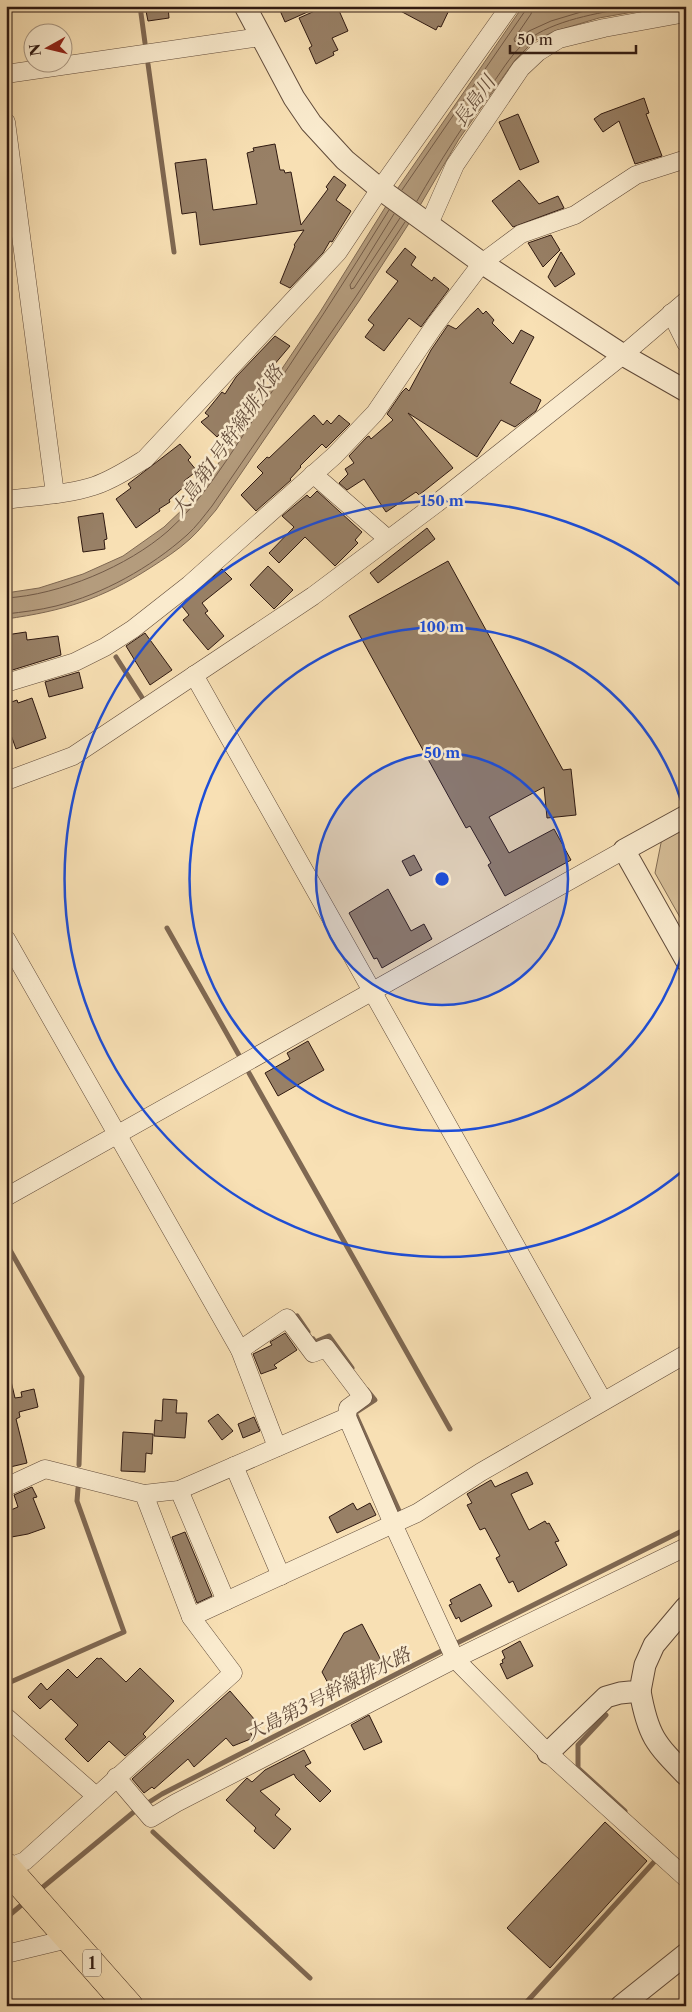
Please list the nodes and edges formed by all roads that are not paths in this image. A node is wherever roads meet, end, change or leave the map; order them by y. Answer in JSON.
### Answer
{"nodes":[{"id":1,"x":245,"y":6,"type":"edge"},
{"id":2,"x":510,"y":6,"type":"edge"},
{"id":3,"x":686,"y":13,"type":"edge"},
{"id":4,"x":260,"y":37,"type":"junction"},
{"id":5,"x":6,"y":74,"type":"edge"},
{"id":6,"x":6,"y":122,"type":"edge"},
{"id":7,"x":686,"y":159,"type":"edge"},
{"id":8,"x":380,"y":189,"type":"junction"},
{"id":9,"x":426,"y":222,"type":"junction"},
{"id":10,"x":482,"y":263,"type":"junction"},
{"id":11,"x":686,"y":301,"type":"edge"},
{"id":12,"x":671,"y":313,"type":"junction"},
{"id":13,"x":686,"y":343,"type":"edge"},
{"id":14,"x":623,"y":355,"type":"junction"},
{"id":15,"x":686,"y":391,"type":"edge"},
{"id":16,"x":313,"y":474,"type":"junction"},
{"id":17,"x":55,"y":494,"type":"junction"},
{"id":18,"x":6,"y":500,"type":"edge"},
{"id":19,"x":388,"y":540,"type":"junction"},
{"id":20,"x":194,"y":675,"type":"junction"},
{"id":21,"x":6,"y":683,"type":"edge"},
{"id":22,"x":6,"y":781,"type":"edge"},
{"id":23,"x":686,"y":816,"type":"edge"},
{"id":24,"x":624,"y":850,"type":"junction"},
{"id":25,"x":6,"y":939,"type":"edge"},
{"id":26,"x":686,"y":960,"type":"edge"},
{"id":27,"x":372,"y":991,"type":"junction"},
{"id":28,"x":117,"y":1135,"type":"junction"},
{"id":29,"x":6,"y":1198,"type":"edge"},
{"id":30,"x":240,"y":1350,"type":"junction"},
{"id":31,"x":686,"y":1354,"type":"edge"},
{"id":32,"x":602,"y":1401,"type":"junction"},
{"id":33,"x":347,"y":1418,"type":"junction"},
{"id":34,"x":277,"y":1448,"type":"junction"},
{"id":35,"x":234,"y":1466,"type":"junction"},
{"id":36,"x":6,"y":1487,"type":"edge"},
{"id":37,"x":179,"y":1490,"type":"junction"},
{"id":38,"x":144,"y":1494,"type":"junction"},
{"id":39,"x":393,"y":1524,"type":"junction"},
{"id":40,"x":686,"y":1546,"type":"edge"},
{"id":41,"x":281,"y":1576,"type":"junction"},
{"id":42,"x":226,"y":1601,"type":"junction"},
{"id":43,"x":686,"y":1607,"type":"edge"},
{"id":44,"x":191,"y":1617,"type":"junction"},
{"id":45,"x":451,"y":1651,"type":"junction"},
{"id":46,"x":640,"y":1691,"type":"junction"},
{"id":47,"x":6,"y":1717,"type":"edge"},
{"id":48,"x":548,"y":1753,"type":"junction"},
{"id":49,"x":686,"y":1775,"type":"edge"},
{"id":50,"x":116,"y":1777,"type":"junction"},
{"id":51,"x":96,"y":1796,"type":"junction"},
{"id":52,"x":10,"y":1871,"type":"edge"},
{"id":53,"x":686,"y":1878,"type":"edge"},
{"id":54,"x":61,"y":1929,"type":"junction"},
{"id":55,"x":6,"y":1954,"type":"edge"},
{"id":56,"x":686,"y":1954,"type":"edge"},
{"id":57,"x":129,"y":2006,"type":"edge"},
{"id":58,"x":622,"y":2006,"type":"edge"}],
"edges":[{"from":1,"to":4,"type":"street"},
{"from":2,"to":8,"type":"street"},
{"from":3,"to":9,"type":"street"},
{"from":4,"to":5,"type":"street"},
{"from":4,"to":8,"type":"street"},
{"from":6,"to":17,"type":"street"},
{"from":7,"to":10,"type":"street"},
{"from":8,"to":9,"type":"street"},
{"from":8,"to":17,"type":"street"},
{"from":9,"to":10,"type":"street"},
{"from":10,"to":14,"type":"street"},
{"from":10,"to":16,"type":"street"},
{"from":11,"to":12,"type":"street"},
{"from":12,"to":13,"type":"street"},
{"from":12,"to":14,"type":"street"},
{"from":14,"to":15,"type":"street"},
{"from":14,"to":19,"type":"street"},
{"from":16,"to":19,"type":"street"},
{"from":16,"to":21,"type":"street"},
{"from":17,"to":18,"type":"street"},
{"from":19,"to":20,"type":"street"},
{"from":20,"to":22,"type":"street"},
{"from":20,"to":27,"type":"street"},
{"from":23,"to":24,"type":"street"},
{"from":24,"to":26,"type":"street"},
{"from":24,"to":27,"type":"street"},
{"from":25,"to":28,"type":"street"},
{"from":27,"to":28,"type":"street"},
{"from":27,"to":32,"type":"street"},
{"from":28,"to":29,"type":"street"},
{"from":28,"to":30,"type":"street"},
{"from":30,"to":33,"type":"street"},
{"from":30,"to":34,"type":"street"},
{"from":31,"to":32,"type":"street"},
{"from":32,"to":39,"type":"street"},
{"from":33,"to":34,"type":"street"},
{"from":33,"to":39,"type":"street"},
{"from":34,"to":35,"type":"street"},
{"from":35,"to":37,"type":"street"},
{"from":35,"to":41,"type":"street"},
{"from":36,"to":38,"type":"street"},
{"from":37,"to":38,"type":"street"},
{"from":37,"to":42,"type":"street"},
{"from":38,"to":44,"type":"street"},
{"from":39,"to":41,"type":"street"},
{"from":39,"to":45,"type":"street"},
{"from":40,"to":45,"type":"street"},
{"from":41,"to":42,"type":"street"},
{"from":42,"to":44,"type":"street"},
{"from":43,"to":46,"type":"street"},
{"from":44,"to":50,"type":"street"},
{"from":45,"to":48,"type":"street"},
{"from":45,"to":50,"type":"street"},
{"from":46,"to":48,"type":"street"},
{"from":46,"to":49,"type":"street"},
{"from":47,"to":51,"type":"street"},
{"from":48,"to":53,"type":"street"},
{"from":50,"to":51,"type":"street"},
{"from":51,"to":52,"type":"street"},
{"from":52,"to":54,"type":"highway","number":"1"},
{"from":54,"to":55,"type":"street"},
{"from":54,"to":57,"type":"highway","number":"1"},
{"from":56,"to":58,"type":"street"}]}
